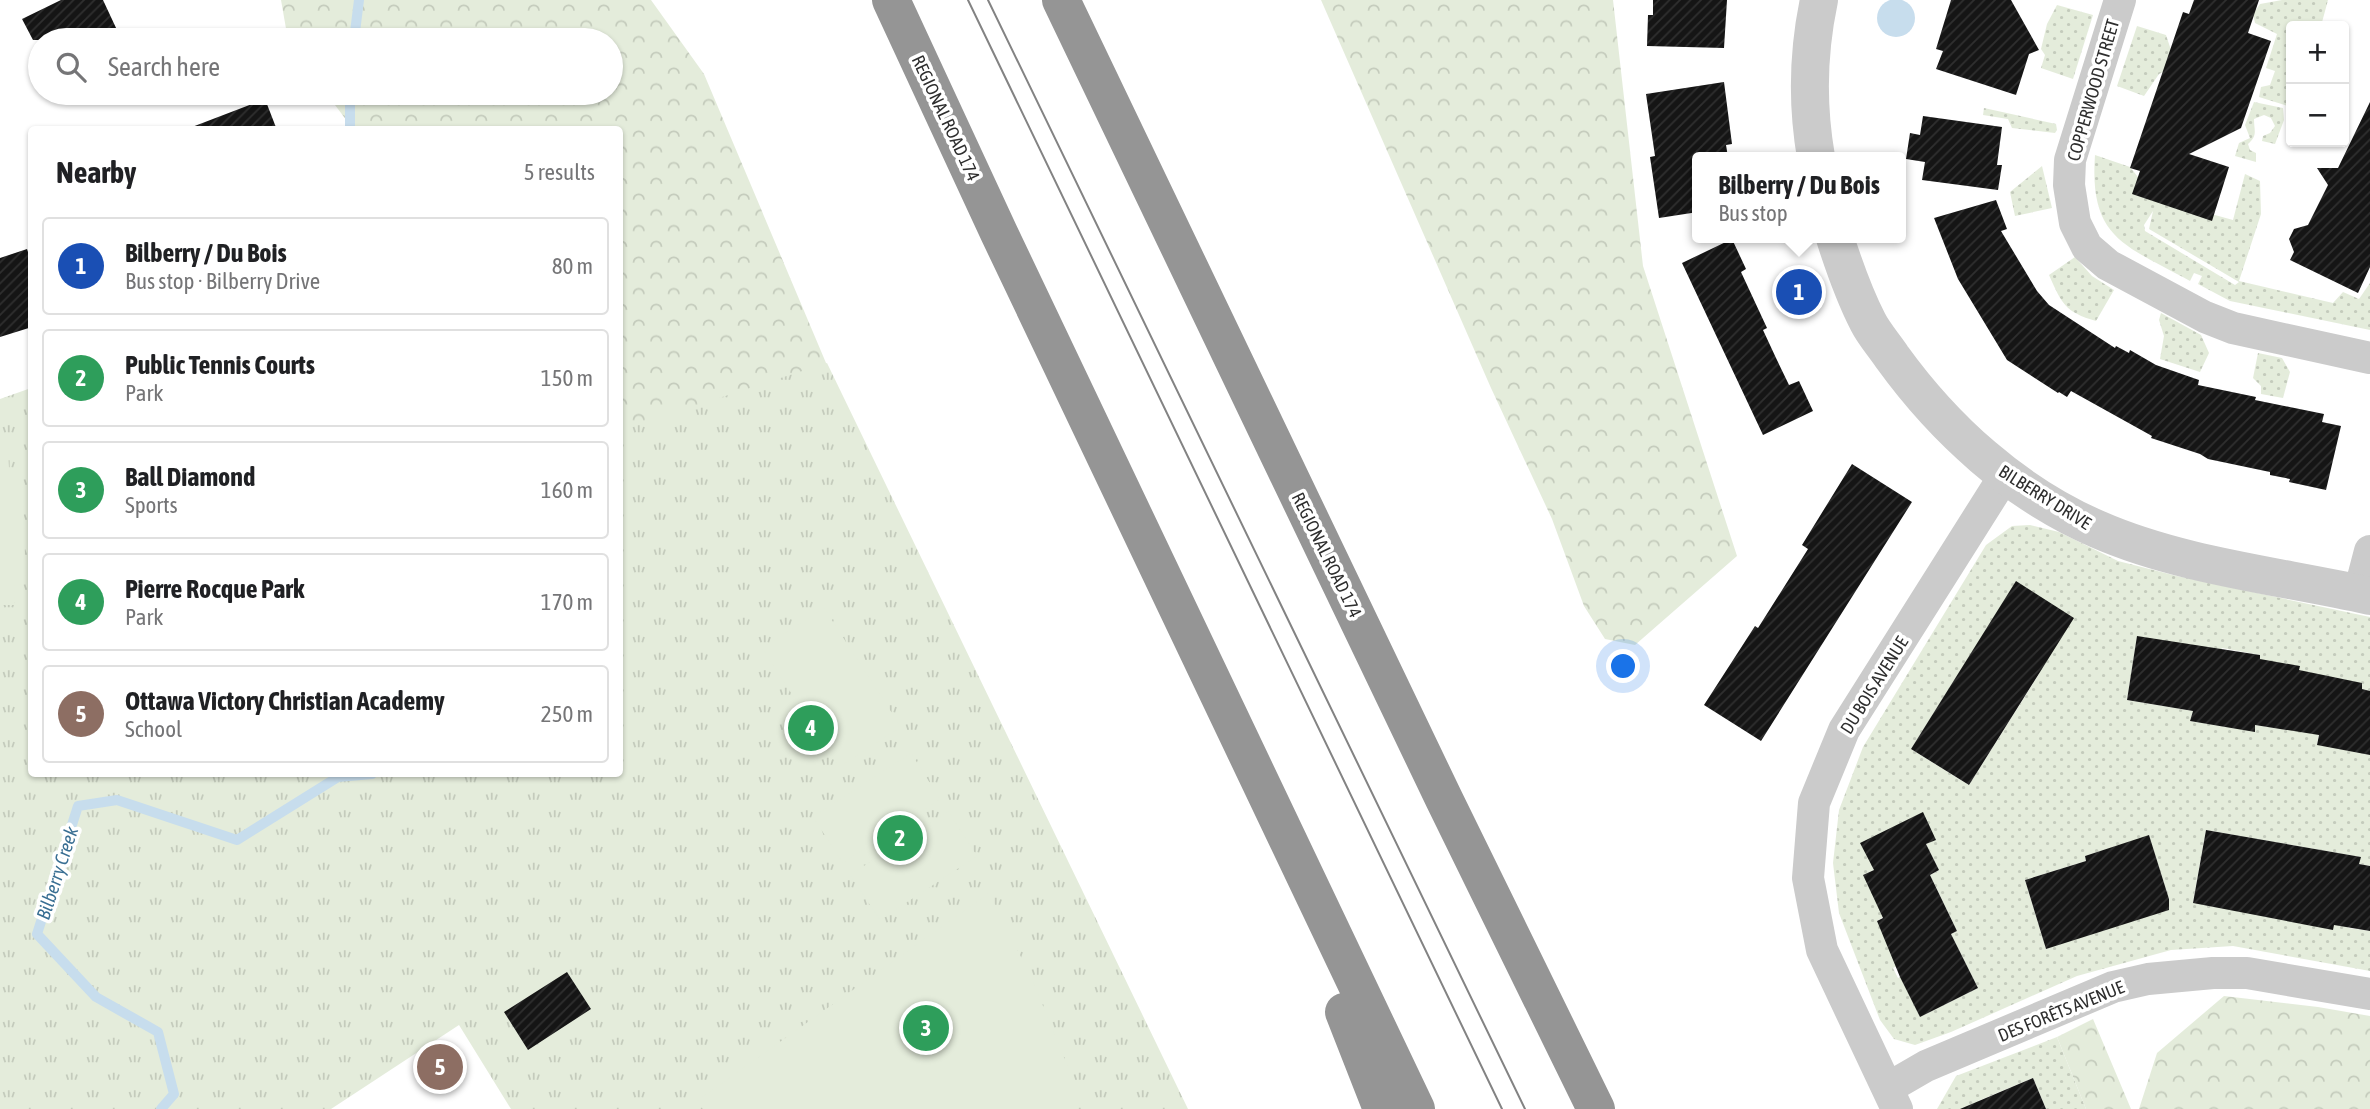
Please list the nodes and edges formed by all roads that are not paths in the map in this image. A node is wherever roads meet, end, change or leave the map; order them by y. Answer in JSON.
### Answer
{"nodes":[{"id":1,"x":891,"y":0,"type":"edge"},
{"id":2,"x":1061,"y":0,"type":"edge"},
{"id":3,"x":1819,"y":0,"type":"edge"},
{"id":4,"x":2120,"y":0,"type":"edge"},
{"id":5,"x":1815,"y":152,"type":"edge"},
{"id":6,"x":999,"y":233,"type":"junction"},
{"id":7,"x":1837,"y":243,"type":"edge"},
{"id":8,"x":2370,"y":358,"type":"edge"},
{"id":9,"x":2005,"y":475,"type":"junction"},
{"id":10,"x":2370,"y":551,"type":"edge"},
{"id":11,"x":2364,"y":594,"type":"edge"},
{"id":12,"x":1444,"y":799,"type":"junction"},
{"id":13,"x":2370,"y":994,"type":"edge"},
{"id":14,"x":1892,"y":1099,"type":"edge"},
{"id":15,"x":1382,"y":1109,"type":"edge"},
{"id":16,"x":1416,"y":1109,"type":"edge"},
{"id":17,"x":1596,"y":1109,"type":"edge"},
{"id":18,"x":1610,"y":1109,"type":"edge"}],
"edges":[{"from":1,"to":6,"type":"highway","name":"REGIONAL ROAD 174"},
{"from":2,"to":12,"type":"highway","name":"REGIONAL ROAD 174"},
{"from":3,"to":5,"type":"street"},
{"from":4,"to":8,"type":"street","name":"COPPERWOOD STREET"},
{"from":6,"to":15,"type":"highway"},
{"from":6,"to":16,"type":"highway","name":"REGIONAL ROAD 174"},
{"from":7,"to":9,"type":"street","name":"BILBERRY DRIVE"},
{"from":9,"to":11,"type":"street","name":"BILBERRY DRIVE"},
{"from":9,"to":14,"type":"street","name":"DU BOIS AVENUE"},
{"from":10,"to":11,"type":"street"},
{"from":12,"to":17,"type":"highway","name":"REGIONAL ROAD 174"},
{"from":12,"to":18,"type":"highway"},
{"from":13,"to":14,"type":"street","name":"DES FORÊTS AVENUE"}]}
